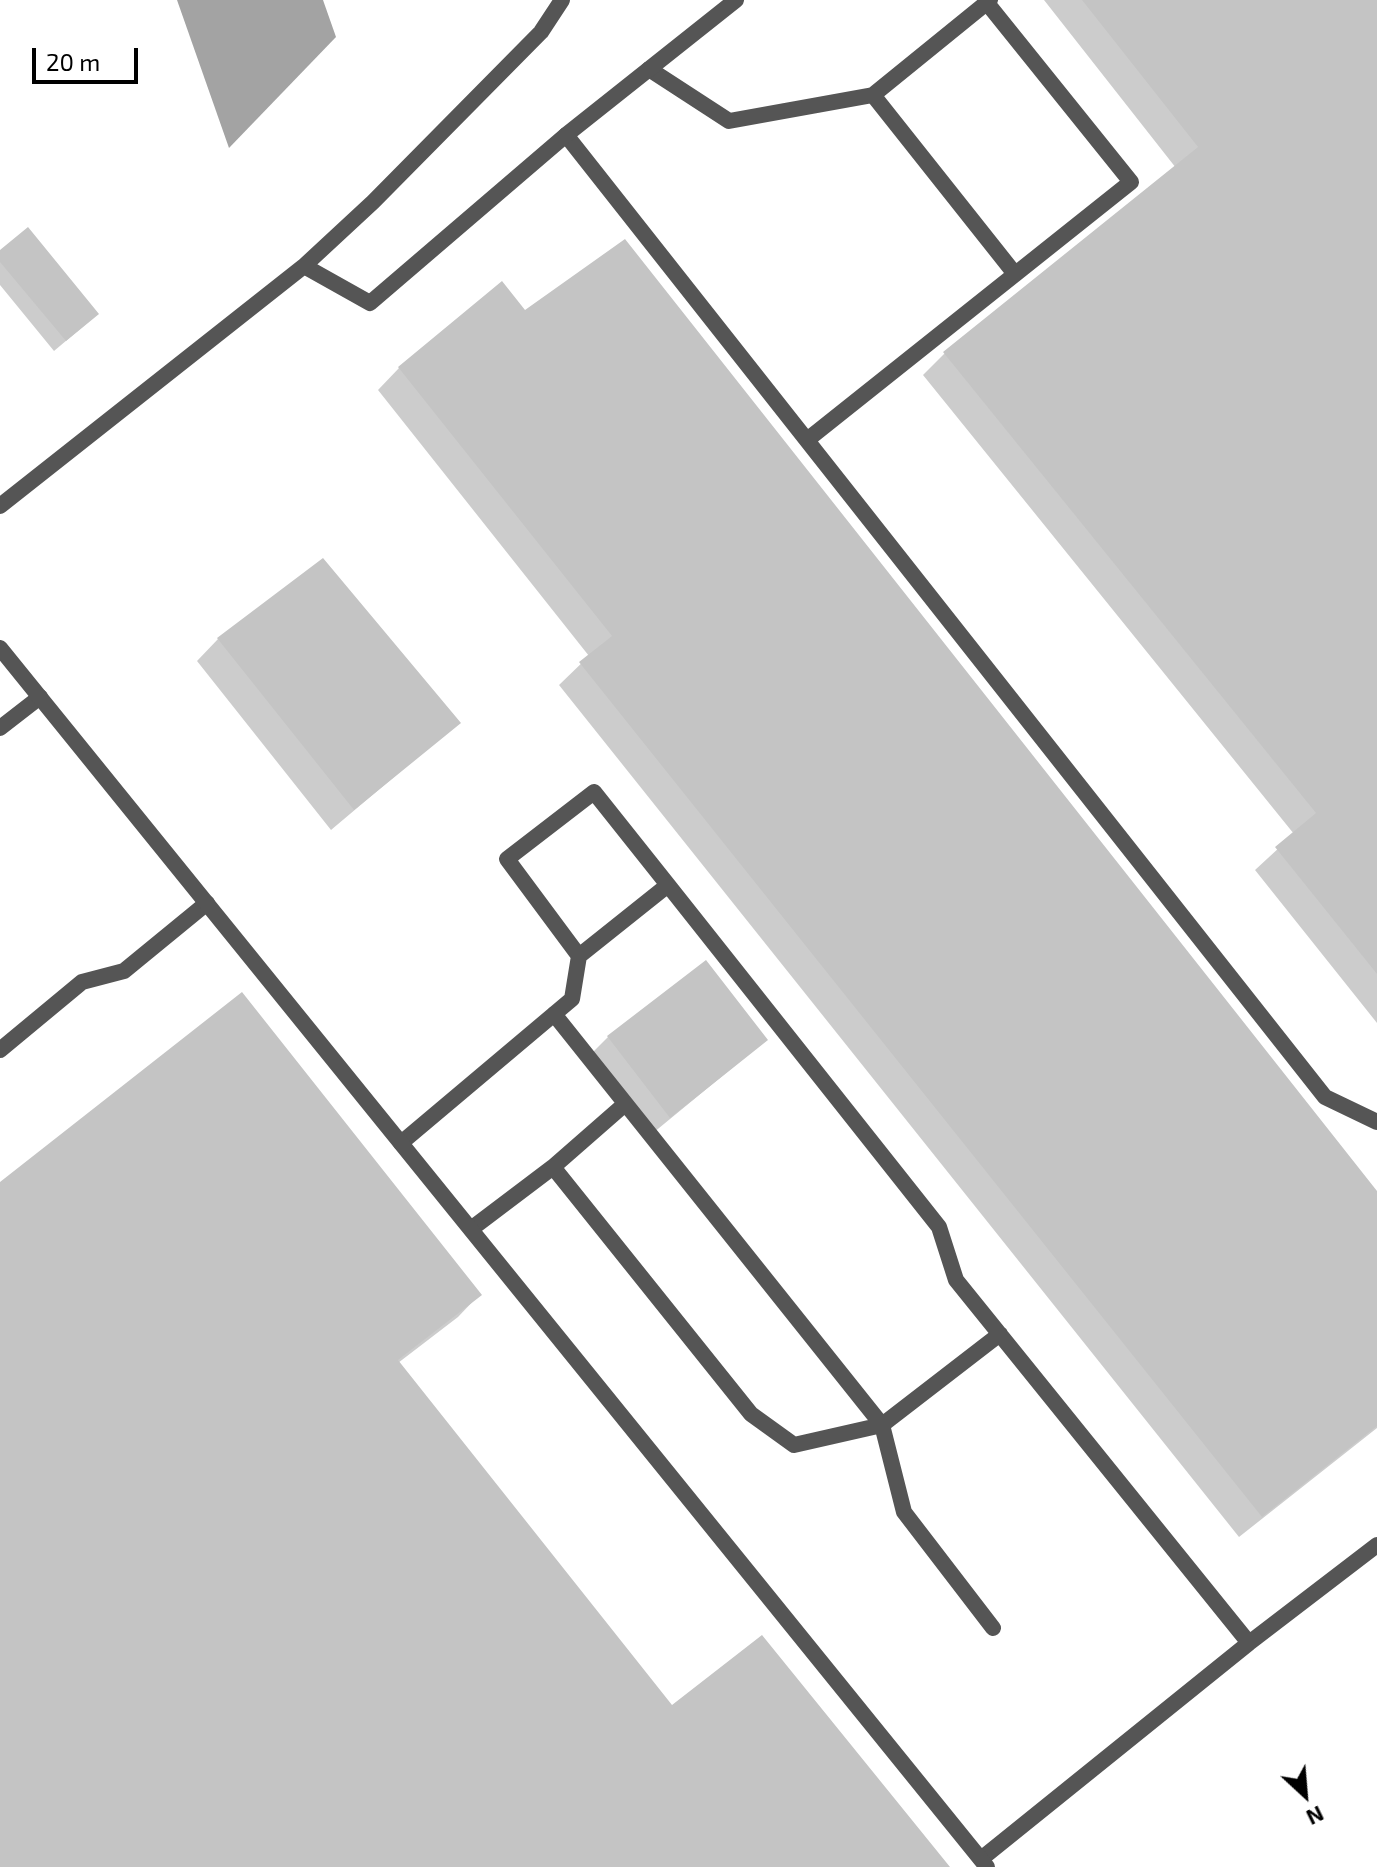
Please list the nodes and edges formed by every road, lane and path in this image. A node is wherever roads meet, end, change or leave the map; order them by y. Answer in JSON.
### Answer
{"nodes":[{"id":1,"x":562,"y":0,"type":"edge"},
{"id":2,"x":736,"y":0,"type":"edge"},
{"id":3,"x":988,"y":1,"type":"edge"},
{"id":4,"x":649,"y":69,"type":"junction"},
{"id":5,"x":873,"y":95,"type":"junction"},
{"id":6,"x":566,"y":135,"type":"junction"},
{"id":7,"x":304,"y":266,"type":"junction"},
{"id":8,"x":1015,"y":274,"type":"junction"},
{"id":9,"x":807,"y":440,"type":"junction"},
{"id":10,"x":0,"y":506,"type":"edge"},
{"id":11,"x":0,"y":648,"type":"edge"},
{"id":12,"x":40,"y":697,"type":"junction"},
{"id":13,"x":0,"y":728,"type":"edge"},
{"id":14,"x":668,"y":885,"type":"junction"},
{"id":15,"x":207,"y":903,"type":"junction"},
{"id":16,"x":579,"y":956,"type":"junction"},
{"id":17,"x":554,"y":1014,"type":"junction"},
{"id":18,"x":0,"y":1050,"type":"edge"},
{"id":19,"x":625,"y":1104,"type":"junction"},
{"id":20,"x":1377,"y":1122,"type":"edge"},
{"id":21,"x":401,"y":1143,"type":"junction"},
{"id":22,"x":553,"y":1167,"type":"junction"},
{"id":23,"x":471,"y":1229,"type":"junction"},
{"id":24,"x":1000,"y":1334,"type":"junction"},
{"id":25,"x":882,"y":1425,"type":"junction"},
{"id":26,"x":1377,"y":1545,"type":"edge"},
{"id":27,"x":993,"y":1628,"type":"dead end"},
{"id":28,"x":1249,"y":1643,"type":"junction"},
{"id":29,"x":984,"y":1863,"type":"edge"}],
"edges":[{"from":1,"to":7,"type":"street"},
{"from":2,"to":4,"type":"street"},
{"from":3,"to":5,"type":"street"},
{"from":3,"to":8,"type":"street"},
{"from":4,"to":5,"type":"street"},
{"from":4,"to":6,"type":"street"},
{"from":5,"to":8,"type":"street"},
{"from":6,"to":7,"type":"street"},
{"from":6,"to":9,"type":"street"},
{"from":7,"to":10,"type":"street"},
{"from":8,"to":9,"type":"street"},
{"from":9,"to":20,"type":"street"},
{"from":11,"to":12,"type":"street"},
{"from":12,"to":13,"type":"street"},
{"from":12,"to":15,"type":"street"},
{"from":14,"to":16,"type":"street"},
{"from":14,"to":16,"type":"street"},
{"from":14,"to":24,"type":"street"},
{"from":15,"to":18,"type":"street"},
{"from":15,"to":21,"type":"street"},
{"from":16,"to":17,"type":"street"},
{"from":17,"to":19,"type":"street"},
{"from":17,"to":21,"type":"street"},
{"from":19,"to":22,"type":"street"},
{"from":19,"to":25,"type":"street"},
{"from":21,"to":23,"type":"street"},
{"from":22,"to":23,"type":"street"},
{"from":22,"to":25,"type":"street"},
{"from":23,"to":29,"type":"street"},
{"from":24,"to":25,"type":"street"},
{"from":24,"to":28,"type":"street"},
{"from":25,"to":27,"type":"street"},
{"from":26,"to":28,"type":"street"},
{"from":28,"to":29,"type":"street"}]}
